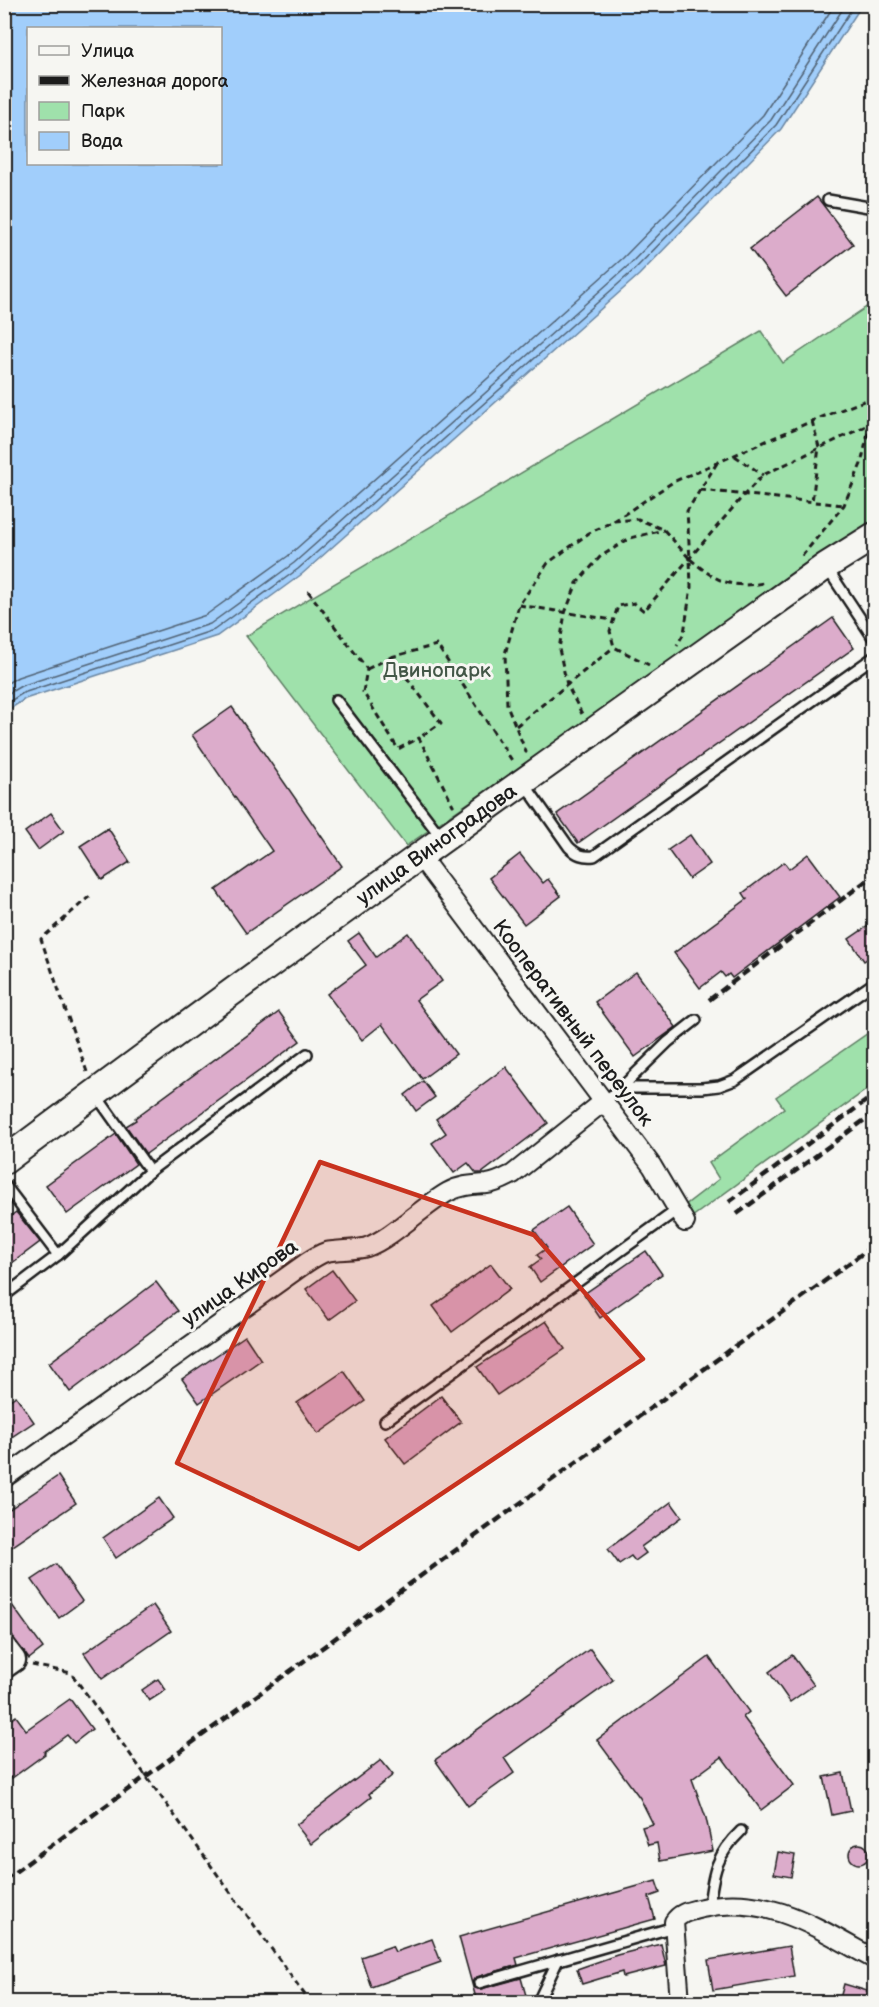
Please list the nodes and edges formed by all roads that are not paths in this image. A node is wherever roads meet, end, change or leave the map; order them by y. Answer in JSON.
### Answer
{"nodes":[{"id":1,"x":828,"y":200,"type":"dead end"},
{"id":2,"x":874,"y":208,"type":"edge"},
{"id":3,"x":874,"y":536,"type":"edge"},
{"id":4,"x":826,"y":567,"type":"junction"},
{"id":5,"x":874,"y":639,"type":"edge"},
{"id":6,"x":874,"y":657,"type":"edge"},
{"id":7,"x":336,"y":700,"type":"dead end"},
{"id":8,"x":513,"y":770,"type":"junction"},
{"id":9,"x":443,"y":839,"type":"junction"},
{"id":10,"x":419,"y":855,"type":"junction"},
{"id":11,"x":874,"y":983,"type":"edge"},
{"id":12,"x":696,"y":1020,"type":"dead end"},
{"id":13,"x":307,"y":1054,"type":"dead end"},
{"id":14,"x":621,"y":1088,"type":"junction"},
{"id":15,"x":94,"y":1093,"type":"junction"},
{"id":16,"x":603,"y":1102,"type":"junction"},
{"id":17,"x":4,"y":1161,"type":"edge"},
{"id":18,"x":150,"y":1171,"type":"junction"},
{"id":19,"x":4,"y":1184,"type":"edge"},
{"id":20,"x":681,"y":1216,"type":"joint"},
{"id":21,"x":58,"y":1255,"type":"junction"},
{"id":22,"x":4,"y":1296,"type":"edge"},
{"id":23,"x":385,"y":1421,"type":"dead end"},
{"id":24,"x":4,"y":1478,"type":"edge"},
{"id":25,"x":741,"y":1831,"type":"dead end"},
{"id":26,"x":709,"y":1906,"type":"junction"},
{"id":27,"x":674,"y":1927,"type":"junction"},
{"id":28,"x":874,"y":1959,"type":"edge"},
{"id":29,"x":558,"y":1960,"type":"junction"},
{"id":30,"x":479,"y":1983,"type":"dead end"},
{"id":31,"x":538,"y":2002,"type":"edge"},
{"id":32,"x":680,"y":2002,"type":"edge"}],
"edges":[{"from":1,"to":2,"type":"lane"},
{"from":3,"to":4,"type":"main road","name":"улица Виноградова"},
{"from":4,"to":5,"type":"lane"},
{"from":4,"to":8,"type":"main road","name":"улица Виноградова"},
{"from":6,"to":8,"type":"lane"},
{"from":7,"to":9,"type":"lane"},
{"from":8,"to":9,"type":"main road","name":"улица Виноградова"},
{"from":9,"to":10,"type":"main road","name":"улица Виноградова"},
{"from":10,"to":15,"type":"main road","name":"улица Виноградова"},
{"from":10,"to":16,"type":"street","name":"Кооперативный переулок"},
{"from":11,"to":14,"type":"lane"},
{"from":12,"to":14,"type":"lane"},
{"from":13,"to":18,"type":"lane"},
{"from":14,"to":16,"type":"lane"},
{"from":15,"to":17,"type":"main road","name":"улица Виноградова"},
{"from":15,"to":18,"type":"lane"},
{"from":16,"to":20,"type":"street","name":"Кооперативный переулок"},
{"from":16,"to":24,"type":"street","name":"улица Кирова"},
{"from":18,"to":21,"type":"lane"},
{"from":19,"to":21,"type":"lane"},
{"from":20,"to":23,"type":"lane"},
{"from":21,"to":22,"type":"lane"},
{"from":25,"to":26,"type":"lane"},
{"from":26,"to":27,"type":"street"},
{"from":26,"to":28,"type":"street"},
{"from":27,"to":29,"type":"lane"},
{"from":27,"to":32,"type":"street"},
{"from":29,"to":30,"type":"lane"},
{"from":29,"to":31,"type":"lane"}]}
